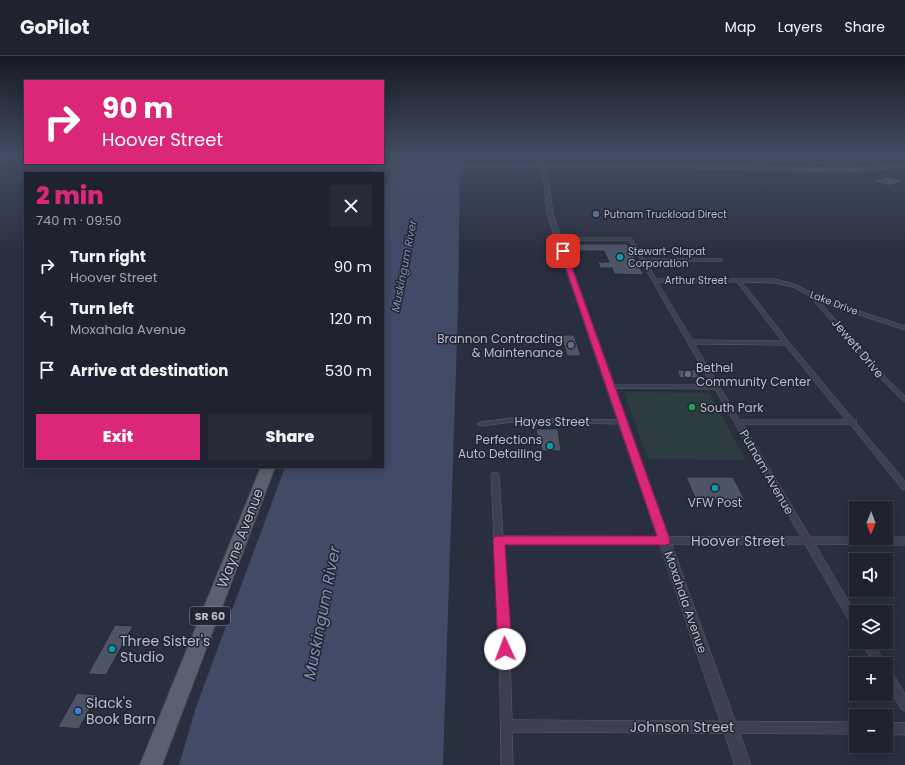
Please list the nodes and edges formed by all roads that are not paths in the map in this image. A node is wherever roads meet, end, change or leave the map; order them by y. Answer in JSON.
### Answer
{"nodes":[{"id":1,"x":547,"y":188,"type":"edge"},
{"id":2,"x":559,"y":239,"type":"junction"},
{"id":3,"x":642,"y":260,"type":"junction"},
{"id":4,"x":720,"y":260,"type":"dead end"},
{"id":5,"x":654,"y":280,"type":"junction"},
{"id":6,"x":738,"y":280,"type":"junction"},
{"id":7,"x":812,"y":296,"type":"junction"},
{"id":8,"x":905,"y":328,"type":"edge"},
{"id":9,"x":691,"y":342,"type":"junction"},
{"id":10,"x":787,"y":343,"type":"junction"},
{"id":11,"x":611,"y":387,"type":"junction"},
{"id":12,"x":718,"y":388,"type":"junction"},
{"id":13,"x":905,"y":400,"type":"edge"},
{"id":14,"x":623,"y":422,"type":"junction"},
{"id":15,"x":738,"y":422,"type":"junction"},
{"id":16,"x":853,"y":422,"type":"junction"},
{"id":17,"x":481,"y":424,"type":"dead end"},
{"id":18,"x":268,"y":468,"type":"edge"},
{"id":19,"x":495,"y":475,"type":"dead end"},
{"id":20,"x":905,"y":486,"type":"edge"},
{"id":21,"x":498,"y":540,"type":"junction"},
{"id":22,"x":665,"y":540,"type":"junction"},
{"id":23,"x":807,"y":541,"type":"junction"},
{"id":24,"x":905,"y":541,"type":"edge"},
{"id":25,"x":849,"y":611,"type":"edge"},
{"id":26,"x":893,"y":685,"type":"edge"},
{"id":27,"x":905,"y":705,"type":"edge"},
{"id":28,"x":507,"y":726,"type":"junction"},
{"id":29,"x":730,"y":727,"type":"junction"},
{"id":30,"x":849,"y":728,"type":"edge"},
{"id":31,"x":893,"y":728,"type":"edge"},
{"id":32,"x":905,"y":729,"type":"edge"},
{"id":33,"x":152,"y":765,"type":"edge"},
{"id":34,"x":507,"y":765,"type":"edge"},
{"id":35,"x":743,"y":765,"type":"edge"}],
"edges":[{"from":1,"to":2,"type":"street","name":"Moxahala Avenue"},
{"from":2,"to":3,"type":"street","name":"Putnam Avenue"},
{"from":2,"to":11,"type":"street","name":"Moxahala Avenue"},
{"from":3,"to":4,"type":"street"},
{"from":3,"to":5,"type":"street","name":"Putnam Avenue"},
{"from":5,"to":6,"type":"street","name":"Arthur Street"},
{"from":5,"to":9,"type":"street","name":"Putnam Avenue"},
{"from":6,"to":7,"type":"street","name":"Lake Drive"},
{"from":6,"to":10,"type":"street"},
{"from":7,"to":8,"type":"street","name":"Lake Drive"},
{"from":7,"to":13,"type":"street","name":"Jewett Drive"},
{"from":9,"to":10,"type":"street"},
{"from":9,"to":12,"type":"street","name":"Putnam Avenue"},
{"from":10,"to":16,"type":"street"},
{"from":11,"to":12,"type":"street"},
{"from":11,"to":14,"type":"street","name":"Moxahala Avenue"},
{"from":12,"to":15,"type":"street","name":"Putnam Avenue"},
{"from":14,"to":17,"type":"street","name":"Hayes Street"},
{"from":14,"to":22,"type":"street","name":"Moxahala Avenue"},
{"from":15,"to":16,"type":"street"},
{"from":15,"to":23,"type":"street","name":"Putnam Avenue"},
{"from":16,"to":20,"type":"street"},
{"from":18,"to":33,"type":"main road","name":"Wayne Avenue","number":"SR 60"},
{"from":19,"to":21,"type":"street"},
{"from":21,"to":22,"type":"street","name":"Hoover Street"},
{"from":21,"to":28,"type":"street"},
{"from":22,"to":23,"type":"street","name":"Hoover Street"},
{"from":22,"to":29,"type":"street","name":"Moxahala Avenue"},
{"from":23,"to":24,"type":"street","name":"Hoover Street"},
{"from":23,"to":25,"type":"street","name":"Putnam Avenue"},
{"from":26,"to":27,"type":"street"},
{"from":28,"to":29,"type":"street","name":"Johnson Street"},
{"from":28,"to":34,"type":"street"},
{"from":29,"to":30,"type":"street","name":"Johnson Street"},
{"from":29,"to":35,"type":"street","name":"Moxahala Avenue"},
{"from":31,"to":32,"type":"street"}]}
